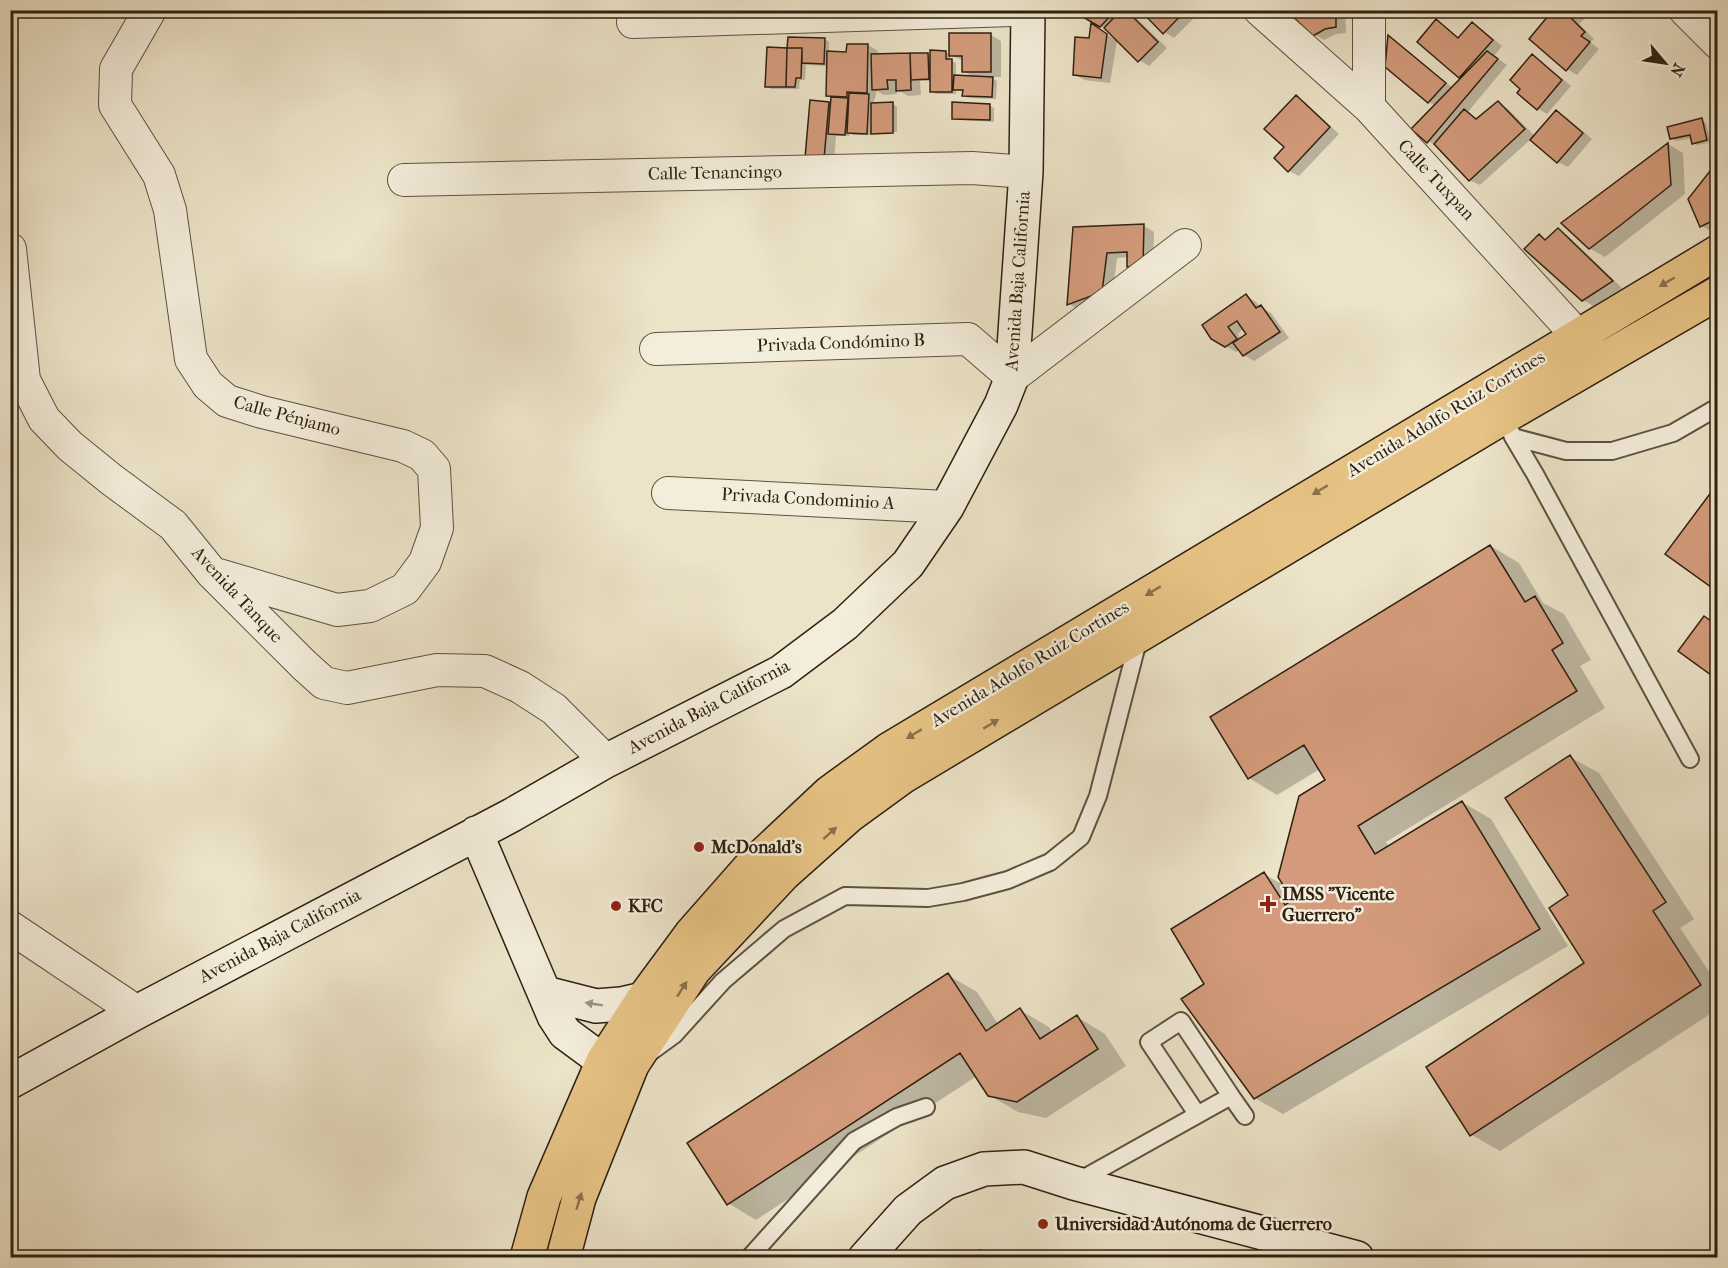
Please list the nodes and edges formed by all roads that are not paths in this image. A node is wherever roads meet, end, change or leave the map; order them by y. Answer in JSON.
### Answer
{"nodes":[{"id":1,"x":150,"y":10,"type":"edge"},
{"id":2,"x":1013,"y":10,"type":"edge"},
{"id":3,"x":1028,"y":10,"type":"edge"},
{"id":4,"x":1260,"y":10,"type":"edge"},
{"id":5,"x":1369,"y":10,"type":"edge"},
{"id":6,"x":1685,"y":10,"type":"edge"},
{"id":7,"x":633,"y":22,"type":"dead end"},
{"id":8,"x":1718,"y":43,"type":"edge"},
{"id":9,"x":1369,"y":107,"type":"junction"},
{"id":10,"x":1026,"y":172,"type":"junction"},
{"id":11,"x":404,"y":180,"type":"dead end"},
{"id":12,"x":1185,"y":245,"type":"dead end"},
{"id":13,"x":10,"y":249,"type":"edge"},
{"id":14,"x":1718,"y":252,"type":"edge"},
{"id":15,"x":1718,"y":292,"type":"edge"},
{"id":16,"x":1578,"y":334,"type":"junction"},
{"id":17,"x":656,"y":349,"type":"dead end"},
{"id":18,"x":1600,"y":361,"type":"junction"},
{"id":19,"x":1012,"y":377,"type":"junction"},
{"id":20,"x":1486,"y":390,"type":"junction"},
{"id":21,"x":1718,"y":406,"type":"edge"},
{"id":22,"x":1508,"y":427,"type":"junction"},
{"id":23,"x":668,"y":493,"type":"dead end"},
{"id":24,"x":947,"y":507,"type":"junction"},
{"id":25,"x":213,"y":573,"type":"junction"},
{"id":26,"x":1139,"y":637,"type":"junction"},
{"id":27,"x":1690,"y":759,"type":"dead end"},
{"id":28,"x":606,"y":761,"type":"junction"},
{"id":29,"x":476,"y":833,"type":"junction"},
{"id":30,"x":10,"y":927,"type":"edge"},
{"id":31,"x":545,"y":993,"type":"junction"},
{"id":32,"x":643,"y":999,"type":"junction"},
{"id":33,"x":137,"y":1012,"type":"junction"},
{"id":34,"x":618,"y":1063,"type":"junction"},
{"id":35,"x":10,"y":1082,"type":"edge"},
{"id":36,"x":1232,"y":1096,"type":"junction"},
{"id":37,"x":926,"y":1107,"type":"dead end"},
{"id":38,"x":1197,"y":1114,"type":"junction"},
{"id":39,"x":1245,"y":1116,"type":"dead end"},
{"id":40,"x":1074,"y":1184,"type":"junction"},
{"id":41,"x":528,"y":1257,"type":"edge"},
{"id":42,"x":563,"y":1257,"type":"edge"},
{"id":43,"x":749,"y":1257,"type":"edge"},
{"id":44,"x":865,"y":1257,"type":"edge"},
{"id":45,"x":1357,"y":1257,"type":"edge"}],
"edges":[{"from":1,"to":25,"type":"street","name":"Calle Pénjamo"},
{"from":2,"to":7,"type":"street"},
{"from":3,"to":10,"type":"main road","name":"Avenida Baja California"},
{"from":4,"to":9,"type":"street","name":"Calle Tuxpan"},
{"from":5,"to":9,"type":"street"},
{"from":6,"to":8,"type":"street"},
{"from":9,"to":16,"type":"street","name":"Calle Tuxpan"},
{"from":10,"to":11,"type":"street","name":"Calle Tenancingo"},
{"from":10,"to":19,"type":"main road","name":"Avenida Baja California"},
{"from":12,"to":19,"type":"street"},
{"from":13,"to":25,"type":"street","name":"Avenida Tanque"},
{"from":14,"to":16,"type":"main road","name":"Avenida Adolfo Ruiz Cortines","one_way":true},
{"from":15,"to":18,"type":"main road","name":"Avenida Adolfo Ruiz Cortines"},
{"from":16,"to":18,"type":"street","name":"Calle Tuxpan"},
{"from":16,"to":20,"type":"main road","name":"Avenida Adolfo Ruiz Cortines"},
{"from":17,"to":19,"type":"street","name":"Privada Condómino B"},
{"from":18,"to":22,"type":"main road","name":"Avenida Adolfo Ruiz Cortines"},
{"from":19,"to":24,"type":"main road","name":"Avenida Baja California"},
{"from":20,"to":22,"type":"lane"},
{"from":20,"to":32,"type":"main road","name":"Avenida Adolfo Ruiz Cortines","one_way":true},
{"from":21,"to":22,"type":"lane"},
{"from":22,"to":26,"type":"main road","name":"Avenida Adolfo Ruiz Cortines"},
{"from":22,"to":27,"type":"lane"},
{"from":23,"to":24,"type":"street","name":"Privada Condominio A"},
{"from":24,"to":28,"type":"main road","name":"Avenida Baja California"},
{"from":25,"to":28,"type":"street","name":"Avenida Tanque"},
{"from":34,"to":26,"type":"main road","name":"Avenida Adolfo Ruiz Cortines","one_way":true},
{"from":26,"to":34,"type":"lane"},
{"from":28,"to":29,"type":"main road","name":"Avenida Baja California"},
{"from":29,"to":31,"type":"main road"},
{"from":29,"to":33,"type":"main road","name":"Avenida Baja California"},
{"from":30,"to":33,"type":"street"},
{"from":32,"to":31,"type":"main road","one_way":true},
{"from":31,"to":34,"type":"main road"},
{"from":32,"to":34,"type":"main road","name":"Avenida Adolfo Ruiz Cortines"},
{"from":33,"to":35,"type":"main road","name":"Avenida Baja California"},
{"from":34,"to":41,"type":"main road","name":"Avenida Adolfo Ruiz Cortines"},
{"from":42,"to":34,"type":"main road","name":"Avenida Adolfo Ruiz Cortines","one_way":true},
{"from":36,"to":38,"type":"lane"},
{"from":36,"to":38,"type":"lane"},
{"from":36,"to":39,"type":"lane"},
{"from":37,"to":43,"type":"lane"},
{"from":38,"to":40,"type":"lane"},
{"from":40,"to":44,"type":"main road"},
{"from":40,"to":45,"type":"main road"}]}
